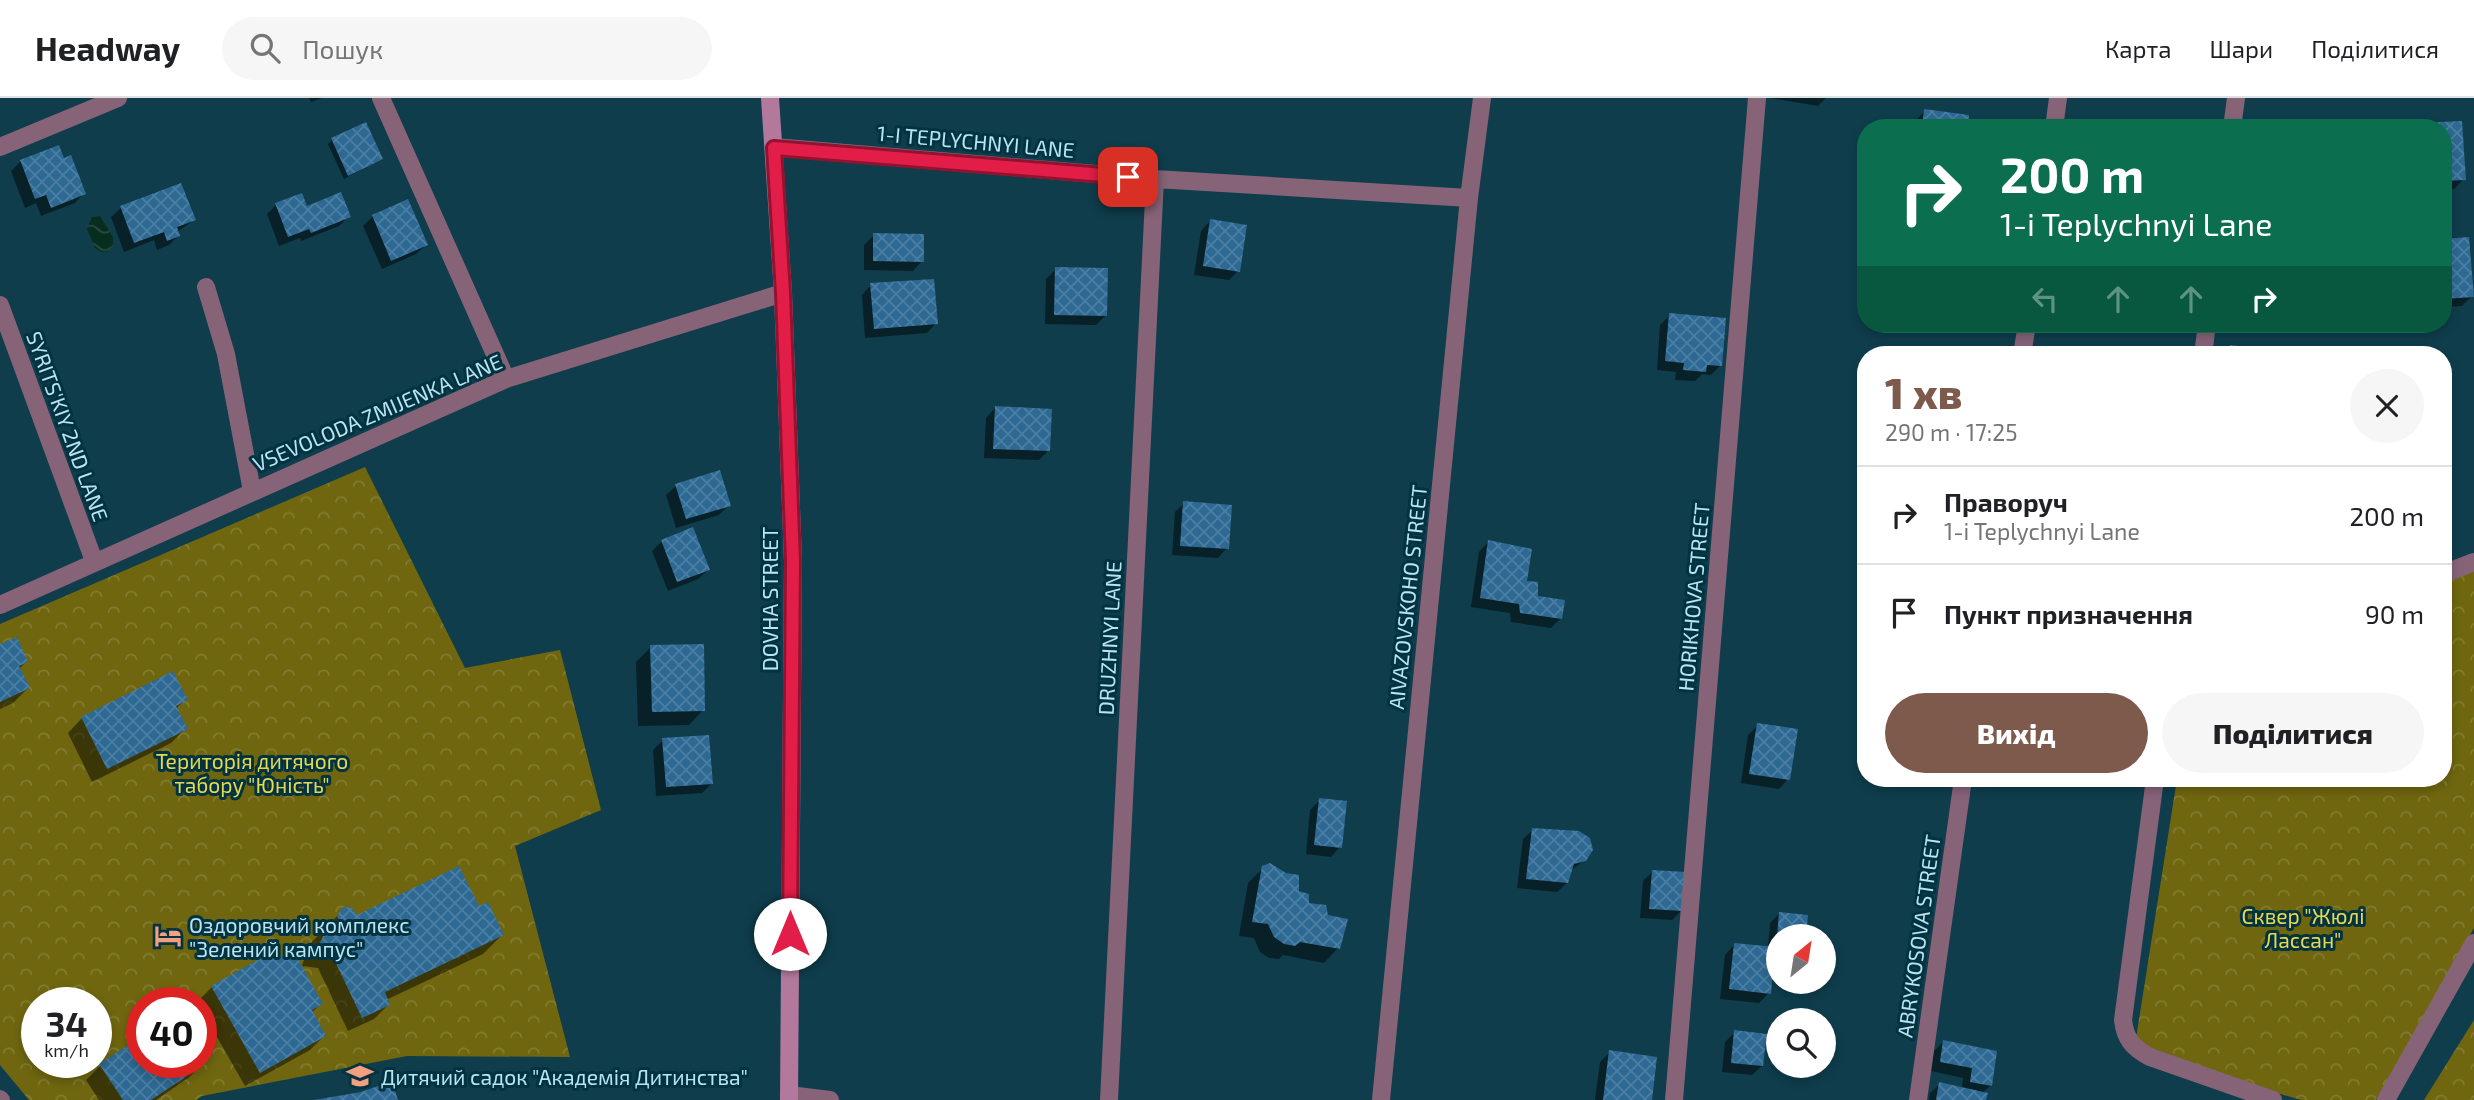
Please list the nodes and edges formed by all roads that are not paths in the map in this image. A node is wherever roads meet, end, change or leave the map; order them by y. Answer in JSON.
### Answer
{"nodes":[{"id":1,"x":118,"y":98,"type":"edge"},
{"id":2,"x":381,"y":98,"type":"edge"},
{"id":3,"x":770,"y":98,"type":"edge"},
{"id":4,"x":1482,"y":98,"type":"edge"},
{"id":5,"x":1757,"y":98,"type":"edge"},
{"id":6,"x":2059,"y":98,"type":"edge"},
{"id":7,"x":2236,"y":98,"type":"edge"},
{"id":8,"x":98,"y":102,"type":"edge"},
{"id":9,"x":2056,"y":119,"type":"edge"},
{"id":10,"x":2233,"y":119,"type":"edge"},
{"id":11,"x":0,"y":146,"type":"edge"},
{"id":12,"x":774,"y":148,"type":"junction"},
{"id":13,"x":1155,"y":179,"type":"junction"},
{"id":14,"x":1469,"y":198,"type":"junction"},
{"id":15,"x":206,"y":287,"type":"dead end"},
{"id":16,"x":783,"y":293,"type":"junction"},
{"id":17,"x":0,"y":305,"type":"edge"},
{"id":18,"x":506,"y":380,"type":"junction"},
{"id":19,"x":252,"y":491,"type":"junction"},
{"id":20,"x":94,"y":561,"type":"junction"},
{"id":21,"x":2474,"y":562,"type":"edge"},
{"id":22,"x":2452,"y":571,"type":"edge"},
{"id":23,"x":0,"y":605,"type":"edge"},
{"id":24,"x":1962,"y":787,"type":"edge"},
{"id":25,"x":2154,"y":787,"type":"edge"},
{"id":26,"x":2474,"y":943,"type":"edge"},
{"id":27,"x":789,"y":1097,"type":"edge"},
{"id":28,"x":830,"y":1100,"type":"edge"},
{"id":29,"x":1109,"y":1100,"type":"edge"},
{"id":30,"x":1381,"y":1100,"type":"edge"},
{"id":31,"x":1674,"y":1100,"type":"edge"},
{"id":32,"x":1918,"y":1100,"type":"edge"},
{"id":33,"x":2273,"y":1100,"type":"edge"},
{"id":34,"x":2386,"y":1100,"type":"edge"}],
"edges":[{"from":1,"to":8,"type":"street"},
{"from":2,"to":18,"type":"street"},
{"from":3,"to":12,"type":"street","name":"DOVHA STREET"},
{"from":4,"to":14,"type":"street","name":"AIVAZOVSKOHO STREET"},
{"from":5,"to":31,"type":"street","name":"HORIKHOVA STREET"},
{"from":6,"to":9,"type":"street"},
{"from":7,"to":10,"type":"street"},
{"from":8,"to":11,"type":"street"},
{"from":12,"to":13,"type":"street","name":"1-I TEPLYCHNYI LANE"},
{"from":12,"to":16,"type":"street","name":"DOVHA STREET"},
{"from":13,"to":14,"type":"street","name":"1-I TEPLYCHNYI LANE"},
{"from":13,"to":29,"type":"street","name":"DRUZHNYI LANE"},
{"from":14,"to":30,"type":"street","name":"AIVAZOVSKOHO STREET"},
{"from":15,"to":19,"type":"street"},
{"from":16,"to":18,"type":"street","name":"VSEVOLODA ZMIJENKA LANE"},
{"from":16,"to":27,"type":"street","name":"DOVHA STREET"},
{"from":17,"to":20,"type":"street","name":"SYRITS'KIY 2ND LANE"},
{"from":18,"to":19,"type":"street","name":"VSEVOLODA ZMIJENKA LANE"},
{"from":19,"to":20,"type":"street","name":"VSEVOLODA ZMIJENKA LANE"},
{"from":20,"to":23,"type":"street","name":"VSEVOLODA ZMIJENKA LANE"},
{"from":21,"to":22,"type":"street"},
{"from":24,"to":32,"type":"street","name":"ABRYKOSOVA STREET"},
{"from":25,"to":33,"type":"street"},
{"from":26,"to":34,"type":"street"},
{"from":27,"to":28,"type":"street"}]}
